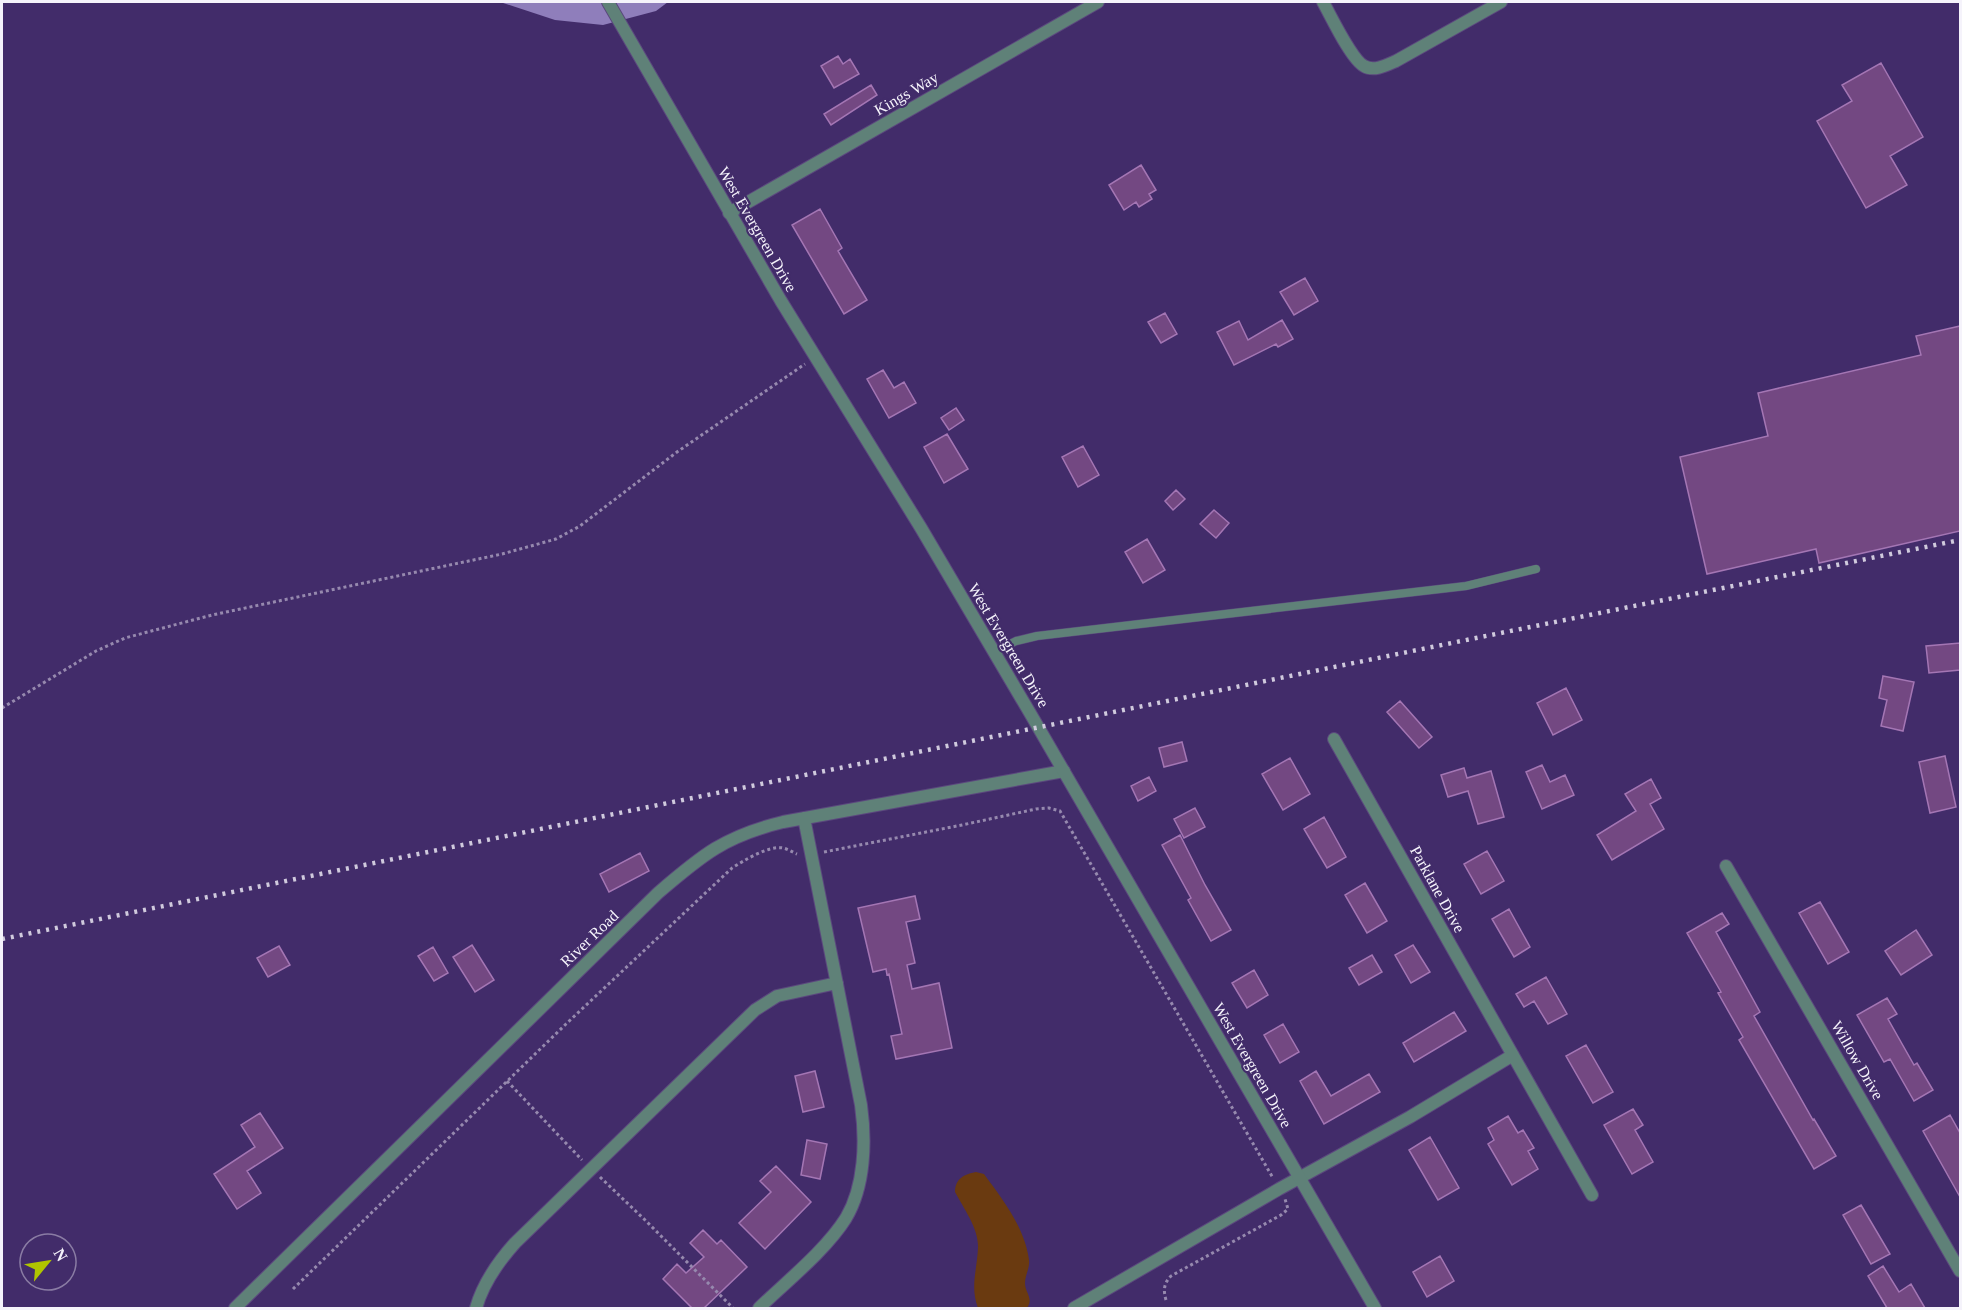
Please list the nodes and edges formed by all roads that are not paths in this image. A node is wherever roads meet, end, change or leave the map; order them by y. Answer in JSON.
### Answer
{"nodes":[{"id":1,"x":608,"y":2,"type":"edge"},
{"id":2,"x":1098,"y":2,"type":"edge"},
{"id":3,"x":1323,"y":2,"type":"edge"},
{"id":4,"x":1500,"y":2,"type":"edge"},
{"id":5,"x":729,"y":213,"type":"junction"},
{"id":6,"x":1536,"y":569,"type":"dead end"},
{"id":7,"x":994,"y":652,"type":"junction"},
{"id":8,"x":1334,"y":739,"type":"dead end"},
{"id":9,"x":1064,"y":771,"type":"junction"},
{"id":10,"x":804,"y":818,"type":"junction"},
{"id":11,"x":1726,"y":866,"type":"dead end"},
{"id":12,"x":837,"y":983,"type":"junction"},
{"id":13,"x":1513,"y":1055,"type":"junction"},
{"id":14,"x":1299,"y":1178,"type":"junction"},
{"id":15,"x":1592,"y":1195,"type":"dead end"},
{"id":16,"x":1960,"y":1271,"type":"edge"},
{"id":17,"x":235,"y":1308,"type":"edge"},
{"id":18,"x":476,"y":1308,"type":"edge"},
{"id":19,"x":759,"y":1308,"type":"edge"},
{"id":20,"x":1074,"y":1308,"type":"edge"},
{"id":21,"x":1375,"y":1308,"type":"edge"}],
"edges":[{"from":1,"to":5,"type":"street","name":"West Evergreen Drive"},
{"from":2,"to":5,"type":"street","name":"Kings Way"},
{"from":3,"to":4,"type":"street"},
{"from":5,"to":7,"type":"street","name":"West Evergreen Drive"},
{"from":6,"to":7,"type":"lane"},
{"from":7,"to":9,"type":"street","name":"West Evergreen Drive"},
{"from":8,"to":13,"type":"street","name":"Parklane Drive"},
{"from":9,"to":10,"type":"street","name":"River Road"},
{"from":9,"to":14,"type":"street","name":"West Evergreen Drive"},
{"from":10,"to":12,"type":"street"},
{"from":10,"to":17,"type":"street","name":"River Road"},
{"from":11,"to":16,"type":"street","name":"Willow Drive"},
{"from":12,"to":18,"type":"street"},
{"from":12,"to":19,"type":"street"},
{"from":13,"to":14,"type":"street"},
{"from":13,"to":15,"type":"street","name":"Parklane Drive"},
{"from":14,"to":20,"type":"street"},
{"from":14,"to":21,"type":"street","name":"West Evergreen Drive"}]}
